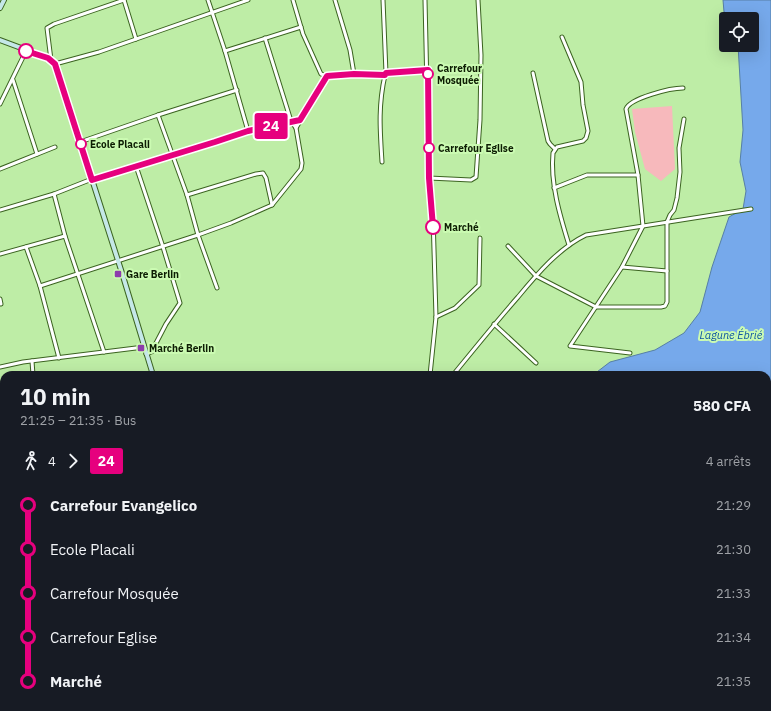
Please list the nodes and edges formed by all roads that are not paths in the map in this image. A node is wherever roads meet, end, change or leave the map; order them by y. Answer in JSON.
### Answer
{"nodes":[{"id":1,"x":4,"y":0,"type":"edge"},
{"id":2,"x":208,"y":0,"type":"edge"},
{"id":3,"x":248,"y":0,"type":"edge"},
{"id":4,"x":293,"y":0,"type":"edge"},
{"id":5,"x":335,"y":0,"type":"edge"},
{"id":6,"x":384,"y":0,"type":"edge"},
{"id":7,"x":425,"y":0,"type":"edge"},
{"id":8,"x":478,"y":0,"type":"edge"},
{"id":9,"x":0,"y":8,"type":"edge"},
{"id":10,"x":213,"y":11,"type":"junction"},
{"id":11,"x":301,"y":27,"type":"junction"},
{"id":12,"x":562,"y":37,"type":"dead end"},
{"id":13,"x":264,"y":38,"type":"junction"},
{"id":14,"x":136,"y":39,"type":"junction"},
{"id":15,"x":0,"y":40,"type":"edge"},
{"id":16,"x":26,"y":51,"type":"junction"},
{"id":17,"x":225,"y":51,"type":"junction"},
{"id":18,"x":51,"y":60,"type":"junction"},
{"id":19,"x":55,"y":64,"type":"junction"},
{"id":20,"x":428,"y":70,"type":"junction"},
{"id":21,"x":533,"y":73,"type":"dead end"},
{"id":22,"x":354,"y":74,"type":"junction"},
{"id":23,"x":386,"y":74,"type":"junction"},
{"id":24,"x":327,"y":76,"type":"junction"},
{"id":25,"x":13,"y":80,"type":"junction"},
{"id":26,"x":683,"y":88,"type":"dead end"},
{"id":27,"x":237,"y":90,"type":"junction"},
{"id":28,"x":0,"y":104,"type":"edge"},
{"id":29,"x":158,"y":115,"type":"junction"},
{"id":30,"x":684,"y":119,"type":"dead end"},
{"id":31,"x":300,"y":120,"type":"junction"},
{"id":32,"x":291,"y":121,"type":"junction"},
{"id":33,"x":296,"y":128,"type":"junction"},
{"id":34,"x":248,"y":131,"type":"junction"},
{"id":35,"x":80,"y":142,"type":"junction"},
{"id":36,"x":55,"y":147,"type":"dead end"},
{"id":37,"x":555,"y":149,"type":"junction"},
{"id":38,"x":37,"y":154,"type":"junction"},
{"id":39,"x":172,"y":155,"type":"junction"},
{"id":40,"x":382,"y":162,"type":"dead end"},
{"id":41,"x":136,"y":166,"type":"junction"},
{"id":42,"x":0,"y":169,"type":"edge"},
{"id":43,"x":638,"y":175,"type":"junction"},
{"id":44,"x":429,"y":178,"type":"junction"},
{"id":45,"x":92,"y":180,"type":"junction"},
{"id":46,"x":554,"y":188,"type":"junction"},
{"id":47,"x":54,"y":194,"type":"junction"},
{"id":48,"x":187,"y":195,"type":"junction"},
{"id":49,"x":272,"y":205,"type":"junction"},
{"id":50,"x":751,"y":209,"type":"dead end"},
{"id":51,"x":0,"y":210,"type":"edge"},
{"id":52,"x":667,"y":222,"type":"junction"},
{"id":53,"x":644,"y":226,"type":"junction"},
{"id":54,"x":198,"y":235,"type":"junction"},
{"id":55,"x":65,"y":236,"type":"junction"},
{"id":56,"x":480,"y":238,"type":"dead end"},
{"id":57,"x":569,"y":245,"type":"junction"},
{"id":58,"x":508,"y":246,"type":"dead end"},
{"id":59,"x":26,"y":247,"type":"junction"},
{"id":60,"x":163,"y":247,"type":"junction"},
{"id":61,"x":0,"y":254,"type":"edge"},
{"id":62,"x":118,"y":261,"type":"junction"},
{"id":63,"x":622,"y":267,"type":"junction"},
{"id":64,"x":667,"y":270,"type":"junction"},
{"id":65,"x":78,"y":274,"type":"junction"},
{"id":66,"x":536,"y":276,"type":"junction"},
{"id":67,"x":40,"y":286,"type":"junction"},
{"id":68,"x":216,"y":288,"type":"dead end"},
{"id":69,"x":0,"y":299,"type":"edge"},
{"id":70,"x":2,"y":304,"type":"dead end"},
{"id":71,"x":596,"y":307,"type":"junction"},
{"id":72,"x":436,"y":317,"type":"junction"},
{"id":73,"x":494,"y":324,"type":"junction"},
{"id":74,"x":144,"y":347,"type":"junction"},
{"id":75,"x":104,"y":352,"type":"junction"},
{"id":76,"x":630,"y":353,"type":"dead end"},
{"id":77,"x":146,"y":354,"type":"junction"},
{"id":78,"x":59,"y":358,"type":"junction"},
{"id":79,"x":32,"y":361,"type":"junction"},
{"id":80,"x":536,"y":364,"type":"dead end"},
{"id":81,"x":0,"y":367,"type":"edge"},
{"id":82,"x":33,"y":371,"type":"edge"},
{"id":83,"x":152,"y":371,"type":"edge"},
{"id":84,"x":430,"y":371,"type":"edge"},
{"id":85,"x":457,"y":371,"type":"edge"}],
"edges":[{"from":1,"to":9,"type":"street"},
{"from":2,"to":10,"type":"street"},
{"from":3,"to":10,"type":"street"},
{"from":4,"to":11,"type":"street"},
{"from":5,"to":22,"type":"street"},
{"from":6,"to":23,"type":"street"},
{"from":7,"to":20,"type":"street"},
{"from":8,"to":44,"type":"street"},
{"from":10,"to":14,"type":"street"},
{"from":10,"to":17,"type":"street"},
{"from":11,"to":13,"type":"street"},
{"from":11,"to":24,"type":"street"},
{"from":12,"to":37,"type":"street"},
{"from":13,"to":17,"type":"street"},
{"from":13,"to":32,"type":"street"},
{"from":14,"to":18,"type":"street"},
{"from":14,"to":19,"type":"street"},
{"from":15,"to":16,"type":"street"},
{"from":16,"to":18,"type":"street"},
{"from":16,"to":25,"type":"street"},
{"from":17,"to":27,"type":"street"},
{"from":18,"to":19,"type":"street"},
{"from":19,"to":35,"type":"street"},
{"from":20,"to":23,"type":"street"},
{"from":20,"to":44,"type":"street"},
{"from":21,"to":37,"type":"street"},
{"from":22,"to":23,"type":"street"},
{"from":22,"to":24,"type":"street"},
{"from":23,"to":40,"type":"street"},
{"from":24,"to":31,"type":"street"},
{"from":25,"to":28,"type":"street"},
{"from":25,"to":38,"type":"street"},
{"from":26,"to":43,"type":"street"},
{"from":27,"to":29,"type":"street"},
{"from":27,"to":34,"type":"street"},
{"from":29,"to":35,"type":"street"},
{"from":29,"to":39,"type":"street"},
{"from":30,"to":52,"type":"street"},
{"from":31,"to":32,"type":"street"},
{"from":31,"to":33,"type":"street"},
{"from":32,"to":33,"type":"street"},
{"from":32,"to":34,"type":"street"},
{"from":33,"to":49,"type":"street"},
{"from":34,"to":39,"type":"street"},
{"from":35,"to":45,"type":"street"},
{"from":36,"to":38,"type":"street"},
{"from":37,"to":46,"type":"street"},
{"from":38,"to":42,"type":"street"},
{"from":39,"to":41,"type":"street"},
{"from":39,"to":48,"type":"street"},
{"from":41,"to":45,"type":"street"},
{"from":41,"to":60,"type":"street"},
{"from":43,"to":46,"type":"street"},
{"from":43,"to":53,"type":"street"},
{"from":44,"to":72,"type":"street"},
{"from":45,"to":47,"type":"street"},
{"from":45,"to":62,"type":"street"},
{"from":46,"to":57,"type":"street"},
{"from":47,"to":51,"type":"street"},
{"from":47,"to":55,"type":"street"},
{"from":48,"to":49,"type":"street"},
{"from":48,"to":54,"type":"street"},
{"from":49,"to":54,"type":"street"},
{"from":50,"to":52,"type":"street"},
{"from":52,"to":53,"type":"street"},
{"from":52,"to":64,"type":"street"},
{"from":53,"to":57,"type":"street"},
{"from":53,"to":63,"type":"street"},
{"from":54,"to":60,"type":"street"},
{"from":54,"to":68,"type":"street"},
{"from":55,"to":59,"type":"street"},
{"from":55,"to":65,"type":"street"},
{"from":56,"to":72,"type":"street"},
{"from":57,"to":66,"type":"street"},
{"from":58,"to":66,"type":"street"},
{"from":59,"to":61,"type":"street"},
{"from":59,"to":67,"type":"street"},
{"from":60,"to":62,"type":"street"},
{"from":60,"to":77,"type":"street"},
{"from":62,"to":65,"type":"street"},
{"from":62,"to":74,"type":"street"},
{"from":63,"to":64,"type":"street"},
{"from":63,"to":71,"type":"street"},
{"from":64,"to":71,"type":"street"},
{"from":65,"to":67,"type":"street"},
{"from":65,"to":75,"type":"street"},
{"from":66,"to":71,"type":"street"},
{"from":66,"to":73,"type":"street"},
{"from":67,"to":78,"type":"street"},
{"from":69,"to":70,"type":"street"},
{"from":71,"to":76,"type":"street"},
{"from":72,"to":84,"type":"street"},
{"from":73,"to":80,"type":"street"},
{"from":73,"to":85,"type":"street"},
{"from":74,"to":75,"type":"street"},
{"from":74,"to":77,"type":"street"},
{"from":75,"to":78,"type":"street"},
{"from":77,"to":83,"type":"street"},
{"from":78,"to":79,"type":"street"},
{"from":79,"to":81,"type":"street"},
{"from":79,"to":82,"type":"street"}]}
